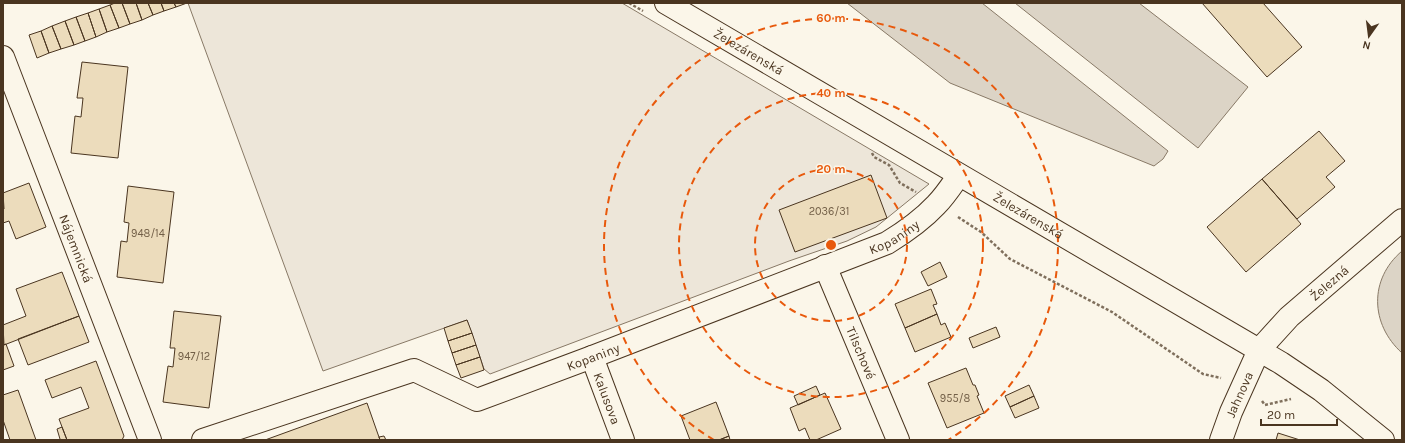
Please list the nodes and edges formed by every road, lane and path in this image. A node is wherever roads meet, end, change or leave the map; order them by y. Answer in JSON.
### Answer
{"nodes":[{"id":1,"x":666,"y":3,"type":"edge"},
{"id":2,"x":3,"y":57,"type":"edge"},
{"id":3,"x":959,"y":175,"type":"junction"},
{"id":4,"x":938,"y":204,"type":"junction"},
{"id":5,"x":1402,"y":220,"type":"edge"},
{"id":6,"x":825,"y":266,"type":"junction"},
{"id":7,"x":1259,"y":350,"type":"junction"},
{"id":8,"x":592,"y":357,"type":"junction"},
{"id":9,"x":1244,"y":384,"type":"junction"},
{"id":10,"x":1295,"y":398,"type":"dead end"},
{"id":11,"x":150,"y":440,"type":"edge"},
{"id":12,"x":203,"y":440,"type":"edge"},
{"id":13,"x":623,"y":440,"type":"edge"},
{"id":14,"x":898,"y":440,"type":"edge"},
{"id":15,"x":1221,"y":440,"type":"edge"},
{"id":16,"x":1383,"y":440,"type":"edge"}],
"edges":[{"from":1,"to":3,"type":"street","name":"Železárenská"},
{"from":2,"to":11,"type":"street","name":"Nájemnická"},
{"from":3,"to":4,"type":"street","name":"Kopaniny"},
{"from":3,"to":7,"type":"street","name":"Železárenská"},
{"from":4,"to":6,"type":"street","name":"Kopaniny"},
{"from":4,"to":9,"type":"path"},
{"from":5,"to":7,"type":"street","name":"Železná"},
{"from":6,"to":8,"type":"street","name":"Kopaniny"},
{"from":6,"to":14,"type":"street","name":"Tilschové"},
{"from":7,"to":9,"type":"street","name":"Jahnova"},
{"from":7,"to":16,"type":"street","name":"Železárenská"},
{"from":8,"to":12,"type":"street","name":"Kopaniny"},
{"from":8,"to":13,"type":"street","name":"Kalusova"},
{"from":9,"to":10,"type":"path"},
{"from":9,"to":15,"type":"street","name":"Jahnova"}]}
